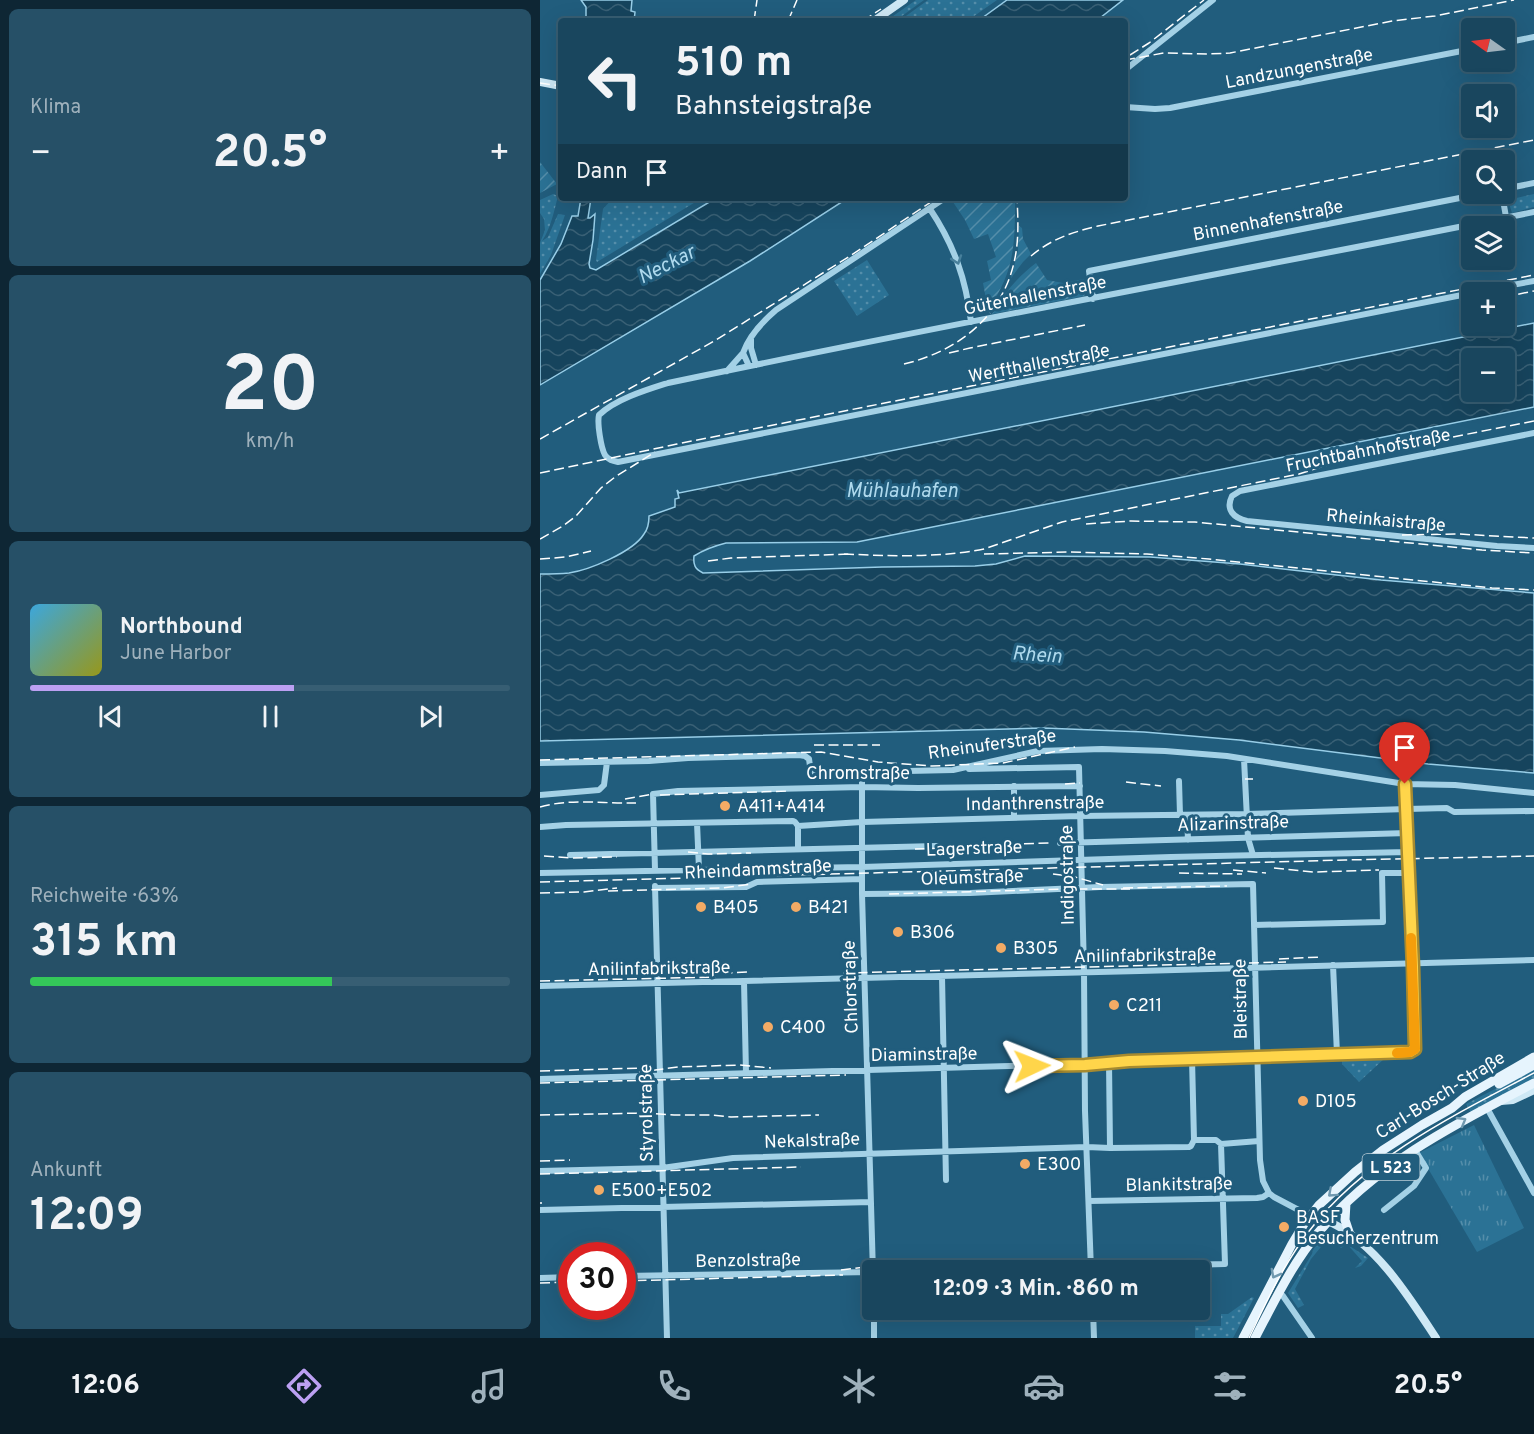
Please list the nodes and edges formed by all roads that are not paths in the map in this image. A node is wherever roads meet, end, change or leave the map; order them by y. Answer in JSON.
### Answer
{"nodes":[{"id":1,"x":904,"y":0,"type":"edge"},
{"id":2,"x":1213,"y":0,"type":"edge"},
{"id":3,"x":878,"y":18,"type":"edge"},
{"id":4,"x":1534,"y":37,"type":"edge"},
{"id":5,"x":1515,"y":41,"type":"edge"},
{"id":6,"x":1461,"y":51,"type":"edge"},
{"id":7,"x":1128,"y":68,"type":"edge"},
{"id":8,"x":540,"y":82,"type":"edge"},
{"id":9,"x":558,"y":85,"type":"edge"},
{"id":10,"x":1129,"y":107,"type":"edge"},
{"id":11,"x":1534,"y":183,"type":"edge"},
{"id":12,"x":1515,"y":187,"type":"edge"},
{"id":13,"x":1461,"y":198,"type":"edge"},
{"id":14,"x":940,"y":201,"type":"edge"},
{"id":15,"x":930,"y":208,"type":"junction"},
{"id":16,"x":1534,"y":212,"type":"edge"},
{"id":17,"x":1512,"y":216,"type":"edge"},
{"id":18,"x":1461,"y":226,"type":"edge"},
{"id":19,"x":1534,"y":280,"type":"edge"},
{"id":20,"x":1515,"y":284,"type":"edge"},
{"id":21,"x":1461,"y":295,"type":"edge"},
{"id":22,"x":1092,"y":298,"type":"junction"},
{"id":23,"x":971,"y":322,"type":"junction"},
{"id":24,"x":751,"y":339,"type":"junction"},
{"id":25,"x":743,"y":353,"type":"junction"},
{"id":26,"x":752,"y":366,"type":"junction"},
{"id":27,"x":727,"y":371,"type":"junction"},
{"id":28,"x":1534,"y":433,"type":"edge"},
{"id":29,"x":613,"y":461,"type":"joint"},
{"id":30,"x":1236,"y":518,"type":"joint"},
{"id":31,"x":1534,"y":548,"type":"edge"},
{"id":32,"x":1244,"y":759,"type":"junction"},
{"id":33,"x":607,"y":762,"type":"junction"},
{"id":34,"x":540,"y":763,"type":"edge"},
{"id":35,"x":953,"y":770,"type":"junction"},
{"id":36,"x":862,"y":772,"type":"junction"},
{"id":37,"x":1179,"y":781,"type":"dead end"},
{"id":38,"x":1405,"y":784,"type":"junction"},
{"id":39,"x":1014,"y":786,"type":"junction"},
{"id":40,"x":1080,"y":786,"type":"junction"},
{"id":41,"x":862,"y":787,"type":"junction"},
{"id":42,"x":1534,"y":793,"type":"edge"},
{"id":43,"x":540,"y":795,"type":"edge"},
{"id":44,"x":1407,"y":809,"type":"junction"},
{"id":45,"x":1534,"y":811,"type":"edge"},
{"id":46,"x":1247,"y":814,"type":"junction"},
{"id":47,"x":1184,"y":815,"type":"junction"},
{"id":48,"x":1080,"y":816,"type":"junction"},
{"id":49,"x":1014,"y":818,"type":"junction"},
{"id":50,"x":862,"y":822,"type":"junction"},
{"id":51,"x":698,"y":823,"type":"junction"},
{"id":52,"x":653,"y":824,"type":"junction"},
{"id":53,"x":798,"y":826,"type":"junction"},
{"id":54,"x":540,"y":827,"type":"edge"},
{"id":55,"x":1408,"y":833,"type":"junction"},
{"id":56,"x":1248,"y":838,"type":"junction"},
{"id":57,"x":1188,"y":840,"type":"junction"},
{"id":58,"x":1060,"y":843,"type":"dead end"},
{"id":59,"x":1081,"y":843,"type":"junction"},
{"id":60,"x":937,"y":846,"type":"dead end"},
{"id":61,"x":862,"y":848,"type":"junction"},
{"id":62,"x":798,"y":849,"type":"junction"},
{"id":63,"x":699,"y":852,"type":"junction"},
{"id":64,"x":1408,"y":852,"type":"junction"},
{"id":65,"x":654,"y":853,"type":"junction"},
{"id":66,"x":570,"y":855,"type":"dead end"},
{"id":67,"x":1253,"y":855,"type":"junction"},
{"id":68,"x":1082,"y":861,"type":"junction"},
{"id":69,"x":862,"y":867,"type":"junction"},
{"id":70,"x":699,"y":869,"type":"junction"},
{"id":71,"x":655,"y":870,"type":"junction"},
{"id":72,"x":540,"y":873,"type":"edge"},
{"id":73,"x":1409,"y":873,"type":"junction"},
{"id":74,"x":862,"y":879,"type":"junction"},
{"id":75,"x":1253,"y":884,"type":"joint"},
{"id":76,"x":655,"y":887,"type":"joint"},
{"id":77,"x":1082,"y":888,"type":"junction"},
{"id":78,"x":862,"y":894,"type":"junction"},
{"id":79,"x":1254,"y":924,"type":"junction"},
{"id":80,"x":1534,"y":960,"type":"edge"},
{"id":81,"x":1413,"y":964,"type":"junction"},
{"id":82,"x":1333,"y":965,"type":"junction"},
{"id":83,"x":1255,"y":968,"type":"junction"},
{"id":84,"x":1084,"y":972,"type":"junction"},
{"id":85,"x":942,"y":976,"type":"junction"},
{"id":86,"x":865,"y":978,"type":"junction"},
{"id":87,"x":744,"y":981,"type":"junction"},
{"id":88,"x":658,"y":983,"type":"junction"},
{"id":89,"x":540,"y":986,"type":"edge"},
{"id":90,"x":1337,"y":1054,"type":"junction"},
{"id":91,"x":1534,"y":1057,"type":"edge"},
{"id":92,"x":1257,"y":1058,"type":"junction"},
{"id":93,"x":1192,"y":1059,"type":"junction"},
{"id":94,"x":1108,"y":1062,"type":"junction"},
{"id":95,"x":1085,"y":1065,"type":"junction"},
{"id":96,"x":1534,"y":1065,"type":"edge"},
{"id":97,"x":944,"y":1068,"type":"junction"},
{"id":98,"x":868,"y":1070,"type":"junction"},
{"id":99,"x":746,"y":1073,"type":"junction"},
{"id":100,"x":660,"y":1075,"type":"junction"},
{"id":101,"x":540,"y":1079,"type":"edge"},
{"id":102,"x":1534,"y":1083,"type":"edge"},
{"id":103,"x":1534,"y":1090,"type":"edge"},
{"id":104,"x":1500,"y":1101,"type":"junction"},
{"id":105,"x":1452,"y":1108,"type":"junction"},
{"id":106,"x":1486,"y":1108,"type":"junction"},
{"id":107,"x":1194,"y":1140,"type":"junction"},
{"id":108,"x":1259,"y":1141,"type":"junction"},
{"id":109,"x":1221,"y":1144,"type":"junction"},
{"id":110,"x":1087,"y":1147,"type":"junction"},
{"id":111,"x":1110,"y":1148,"type":"junction"},
{"id":112,"x":945,"y":1150,"type":"junction"},
{"id":113,"x":1415,"y":1150,"type":"junction"},
{"id":114,"x":870,"y":1153,"type":"junction"},
{"id":115,"x":1372,"y":1158,"type":"junction"},
{"id":116,"x":662,"y":1168,"type":"junction"},
{"id":117,"x":540,"y":1171,"type":"edge"},
{"id":118,"x":1375,"y":1178,"type":"junction"},
{"id":119,"x":946,"y":1180,"type":"dead end"},
{"id":120,"x":1269,"y":1193,"type":"junction"},
{"id":121,"x":1534,"y":1193,"type":"edge"},
{"id":122,"x":1223,"y":1198,"type":"junction"},
{"id":123,"x":1089,"y":1201,"type":"junction"},
{"id":124,"x":871,"y":1202,"type":"junction"},
{"id":125,"x":1346,"y":1203,"type":"junction"},
{"id":126,"x":663,"y":1207,"type":"junction"},
{"id":127,"x":540,"y":1210,"type":"edge"},
{"id":128,"x":1384,"y":1210,"type":"dead end"},
{"id":129,"x":1310,"y":1216,"type":"junction"},
{"id":130,"x":1328,"y":1222,"type":"junction"},
{"id":131,"x":1350,"y":1235,"type":"junction"},
{"id":132,"x":873,"y":1260,"type":"edge"},
{"id":133,"x":1091,"y":1260,"type":"edge"},
{"id":134,"x":1210,"y":1265,"type":"edge"},
{"id":135,"x":862,"y":1273,"type":"edge"},
{"id":136,"x":636,"y":1276,"type":"edge"},
{"id":137,"x":666,"y":1276,"type":"junction"},
{"id":138,"x":558,"y":1277,"type":"edge"},
{"id":139,"x":540,"y":1278,"type":"edge"},
{"id":140,"x":1279,"y":1293,"type":"junction"},
{"id":141,"x":874,"y":1320,"type":"edge"},
{"id":142,"x":1093,"y":1320,"type":"edge"},
{"id":143,"x":667,"y":1338,"type":"edge"},
{"id":144,"x":874,"y":1338,"type":"edge"},
{"id":145,"x":1094,"y":1338,"type":"edge"},
{"id":146,"x":1243,"y":1338,"type":"edge"},
{"id":147,"x":1256,"y":1338,"type":"edge"},
{"id":148,"x":1312,"y":1338,"type":"edge"},
{"id":149,"x":1436,"y":1338,"type":"edge"}],
"edges":[{"from":1,"to":3,"type":"street"},
{"from":2,"to":7,"type":"street"},
{"from":4,"to":5,"type":"street"},
{"from":6,"to":10,"type":"street","name":"Landzungenstraße"},
{"from":8,"to":9,"type":"street"},
{"from":11,"to":12,"type":"street"},
{"from":13,"to":22,"type":"street","name":"Binnenhafenstraße"},
{"from":14,"to":15,"type":"street"},
{"from":15,"to":23,"type":"street","one_way":true},
{"from":15,"to":24,"type":"street"},
{"from":16,"to":17,"type":"street","name":"Güterhallenstraße"},
{"from":18,"to":22,"type":"street","name":"Güterhallenstraße"},
{"from":19,"to":20,"type":"street","name":"Werfthallenstraße"},
{"from":21,"to":29,"type":"street","name":"Werfthallenstraße"},
{"from":22,"to":23,"type":"street","name":"Güterhallenstraße"},
{"from":23,"to":26,"type":"street","name":"Güterhallenstraße"},
{"from":24,"to":25,"type":"street"},
{"from":24,"to":26,"type":"street"},
{"from":25,"to":26,"type":"street"},
{"from":25,"to":27,"type":"street"},
{"from":26,"to":27,"type":"street","name":"Güterhallenstraße"},
{"from":27,"to":29,"type":"street","name":"Güterhallenstraße"},
{"from":28,"to":30,"type":"street","name":"Fruchtbahnhofstraße"},
{"from":30,"to":31,"type":"street","name":"Rheinkaistraße"},
{"from":32,"to":35,"type":"street","name":"Rheinuferstraße"},
{"from":32,"to":38,"type":"street","name":"Rheinuferstraße"},
{"from":32,"to":46,"type":"street"},
{"from":33,"to":34,"type":"street","name":"Rheinuferstraße"},
{"from":33,"to":36,"type":"street","name":"Rheinuferstraße"},
{"from":33,"to":43,"type":"street"},
{"from":35,"to":36,"type":"street","name":"Rheinuferstraße"},
{"from":35,"to":40,"type":"street","name":"Indigostraße"},
{"from":36,"to":41,"type":"street","name":"Chlorstraße"},
{"from":37,"to":47,"type":"street"},
{"from":38,"to":42,"type":"street","name":"Rheinuferstraße"},
{"from":38,"to":44,"type":"street"},
{"from":39,"to":40,"type":"street","name":"Chromstraße"},
{"from":39,"to":41,"type":"street","name":"Chromstraße"},
{"from":39,"to":49,"type":"street"},
{"from":40,"to":48,"type":"street","name":"Indigostraße"},
{"from":41,"to":50,"type":"street","name":"Chlorstraße"},
{"from":41,"to":52,"type":"street","name":"Chromstraße"},
{"from":44,"to":45,"type":"street","name":"Indanthrenstraße"},
{"from":44,"to":46,"type":"street","name":"Indanthrenstraße"},
{"from":44,"to":55,"type":"street"},
{"from":46,"to":47,"type":"street","name":"Indanthrenstraße"},
{"from":46,"to":56,"type":"street"},
{"from":47,"to":48,"type":"street","name":"Indanthrenstraße"},
{"from":47,"to":57,"type":"street"},
{"from":48,"to":49,"type":"street","name":"Indanthrenstraße"},
{"from":48,"to":59,"type":"street","name":"Indigostraße"},
{"from":49,"to":50,"type":"street","name":"Indanthrenstraße"},
{"from":50,"to":53,"type":"street","name":"Indanthrenstraße"},
{"from":50,"to":61,"type":"street","name":"Chlorstraße"},
{"from":51,"to":52,"type":"street","name":"Indanthrenstraße"},
{"from":51,"to":53,"type":"street","name":"Indanthrenstraße"},
{"from":51,"to":63,"type":"street"},
{"from":52,"to":54,"type":"street","name":"Indanthrenstraße"},
{"from":52,"to":65,"type":"street"},
{"from":53,"to":62,"type":"street"},
{"from":55,"to":56,"type":"street","name":"Alizarinstraße"},
{"from":55,"to":64,"type":"street"},
{"from":56,"to":57,"type":"street","name":"Alizarinstraße"},
{"from":56,"to":67,"type":"street"},
{"from":57,"to":59,"type":"street","name":"Alizarinstraße"},
{"from":58,"to":59,"type":"street","name":"Alizarinstraße"},
{"from":59,"to":68,"type":"street","name":"Indigostraße"},
{"from":60,"to":61,"type":"street"},
{"from":61,"to":62,"type":"street"},
{"from":61,"to":69,"type":"street","name":"Chlorstraße"},
{"from":62,"to":63,"type":"street"},
{"from":63,"to":65,"type":"street"},
{"from":63,"to":70,"type":"street"},
{"from":64,"to":67,"type":"street","name":"Lagerstraße"},
{"from":64,"to":73,"type":"street"},
{"from":65,"to":66,"type":"street"},
{"from":65,"to":71,"type":"street"},
{"from":67,"to":68,"type":"street","name":"Lagerstraße"},
{"from":68,"to":69,"type":"street","name":"Lagerstraße"},
{"from":68,"to":77,"type":"street","name":"Indigostraße"},
{"from":69,"to":70,"type":"street","name":"Lagerstraße"},
{"from":69,"to":74,"type":"street","name":"Chlorstraße"},
{"from":70,"to":71,"type":"street","name":"Lagerstraße"},
{"from":71,"to":72,"type":"street","name":"Lagerstraße"},
{"from":73,"to":79,"type":"street"},
{"from":73,"to":81,"type":"street"},
{"from":74,"to":76,"type":"street","name":"Rheindammstraße"},
{"from":74,"to":78,"type":"street","name":"Chlorstraße"},
{"from":75,"to":77,"type":"street","name":"Oleumstraße"},
{"from":75,"to":79,"type":"street","name":"Bleistraße"},
{"from":76,"to":88,"type":"street","name":"Styrolstraße"},
{"from":77,"to":78,"type":"street","name":"Oleumstraße"},
{"from":77,"to":84,"type":"street","name":"Indigostraße"},
{"from":78,"to":86,"type":"street","name":"Chlorstraße"},
{"from":79,"to":83,"type":"street","name":"Bleistraße"},
{"from":80,"to":81,"type":"street","name":"Anilinfabrikstraße"},
{"from":81,"to":82,"type":"street","name":"Anilinfabrikstraße"},
{"from":81,"to":90,"type":"street","name":"Diaminstraße"},
{"from":82,"to":83,"type":"street","name":"Anilinfabrikstraße"},
{"from":82,"to":90,"type":"street"},
{"from":83,"to":84,"type":"street","name":"Anilinfabrikstraße"},
{"from":83,"to":92,"type":"street","name":"Bleistraße"},
{"from":84,"to":85,"type":"street","name":"Anilinfabrikstraße"},
{"from":84,"to":95,"type":"street","name":"Indigostraße"},
{"from":85,"to":86,"type":"street","name":"Anilinfabrikstraße"},
{"from":85,"to":97,"type":"street"},
{"from":86,"to":87,"type":"street","name":"Anilinfabrikstraße"},
{"from":86,"to":98,"type":"street","name":"Chlorstraße"},
{"from":87,"to":88,"type":"street","name":"Anilinfabrikstraße"},
{"from":87,"to":99,"type":"street"},
{"from":88,"to":89,"type":"street","name":"Anilinfabrikstraße"},
{"from":88,"to":100,"type":"street","name":"Styrolstraße"},
{"from":90,"to":92,"type":"street","name":"Diaminstraße"},
{"from":91,"to":105,"type":"main road","name":"Carl-Bosch-Straße","number":"L 523"},
{"from":92,"to":93,"type":"street","name":"Diaminstraße"},
{"from":92,"to":108,"type":"street","name":"Bleistraße"},
{"from":93,"to":94,"type":"street","name":"Diaminstraße"},
{"from":93,"to":107,"type":"street"},
{"from":94,"to":95,"type":"street","name":"Diaminstraße"},
{"from":94,"to":111,"type":"street"},
{"from":95,"to":97,"type":"street","name":"Diaminstraße"},
{"from":95,"to":110,"type":"street","name":"Indigostraße"},
{"from":96,"to":105,"type":"main road","number":"L 523"},
{"from":97,"to":98,"type":"street","name":"Diaminstraße"},
{"from":97,"to":112,"type":"street"},
{"from":98,"to":99,"type":"street","name":"Diaminstraße"},
{"from":98,"to":114,"type":"street","name":"Chlorstraße"},
{"from":99,"to":100,"type":"street","name":"Diaminstraße"},
{"from":100,"to":101,"type":"street","name":"Diaminstraße"},
{"from":100,"to":116,"type":"street","name":"Styrolstraße"},
{"from":102,"to":104,"type":"main road","number":"L 523"},
{"from":103,"to":104,"type":"street","number":"L 523"},
{"from":104,"to":106,"type":"main road","name":"Carl-Bosch-Straße","number":"L 523"},
{"from":105,"to":115,"type":"main road","name":"Carl-Bosch-Straße","number":"L 523"},
{"from":113,"to":106,"type":"main road","name":"Carl-Bosch-Straße","number":"L 523","one_way":true},
{"from":106,"to":121,"type":"street"},
{"from":107,"to":109,"type":"street"},
{"from":107,"to":111,"type":"street","name":"Nekalstraße"},
{"from":108,"to":109,"type":"street"},
{"from":108,"to":120,"type":"street","name":"Bleistraße"},
{"from":109,"to":122,"type":"street"},
{"from":110,"to":111,"type":"street","name":"Nekalstraße"},
{"from":110,"to":112,"type":"street","name":"Nekalstraße"},
{"from":110,"to":123,"type":"street","name":"Indigostraße"},
{"from":112,"to":114,"type":"street","name":"Nekalstraße"},
{"from":112,"to":119,"type":"street"},
{"from":113,"to":118,"type":"main road","name":"Carl-Bosch-Straße","number":"L 523"},
{"from":113,"to":128,"type":"street"},
{"from":114,"to":116,"type":"street","name":"Nekalstraße"},
{"from":114,"to":124,"type":"street","name":"Chlorstraße"},
{"from":115,"to":118,"type":"main road","number":"L 523"},
{"from":115,"to":129,"type":"main road","name":"Carl-Bosch-Straße","number":"L 523","one_way":true},
{"from":116,"to":117,"type":"street","name":"Nekalstraße"},
{"from":116,"to":126,"type":"street","name":"Styrolstraße"},
{"from":118,"to":125,"type":"main road","name":"Carl-Bosch-Straße","number":"L 523"},
{"from":120,"to":122,"type":"street","name":"Blankitstraße"},
{"from":120,"to":129,"type":"street"},
{"from":122,"to":123,"type":"street","name":"Blankitstraße"},
{"from":122,"to":134,"type":"street"},
{"from":123,"to":133,"type":"street","name":"Indigostraße"},
{"from":124,"to":126,"type":"street"},
{"from":124,"to":132,"type":"street","name":"Chlorstraße"},
{"from":125,"to":130,"type":"main road","name":"Carl-Bosch-Straße","number":"L 523"},
{"from":125,"to":131,"type":"main road"},
{"from":126,"to":127,"type":"street"},
{"from":126,"to":137,"type":"street","name":"Styrolstraße"},
{"from":129,"to":130,"type":"street"},
{"from":129,"to":146,"type":"main road","name":"Carl-Bosch-Straße","number":"L 523","one_way":true},
{"from":130,"to":131,"type":"street"},
{"from":130,"to":140,"type":"main road","name":"Carl-Bosch-Straße","number":"L 523"},
{"from":131,"to":149,"type":"street"},
{"from":135,"to":137,"type":"street","name":"Benzolstraße"},
{"from":136,"to":137,"type":"street","name":"Benzolstraße"},
{"from":137,"to":143,"type":"street","name":"Styrolstraße"},
{"from":138,"to":139,"type":"street"},
{"from":140,"to":147,"type":"main road","name":"Carl-Bosch-Straße","number":"L 523"},
{"from":140,"to":148,"type":"street"},
{"from":141,"to":144,"type":"street"},
{"from":142,"to":145,"type":"street"}]}
